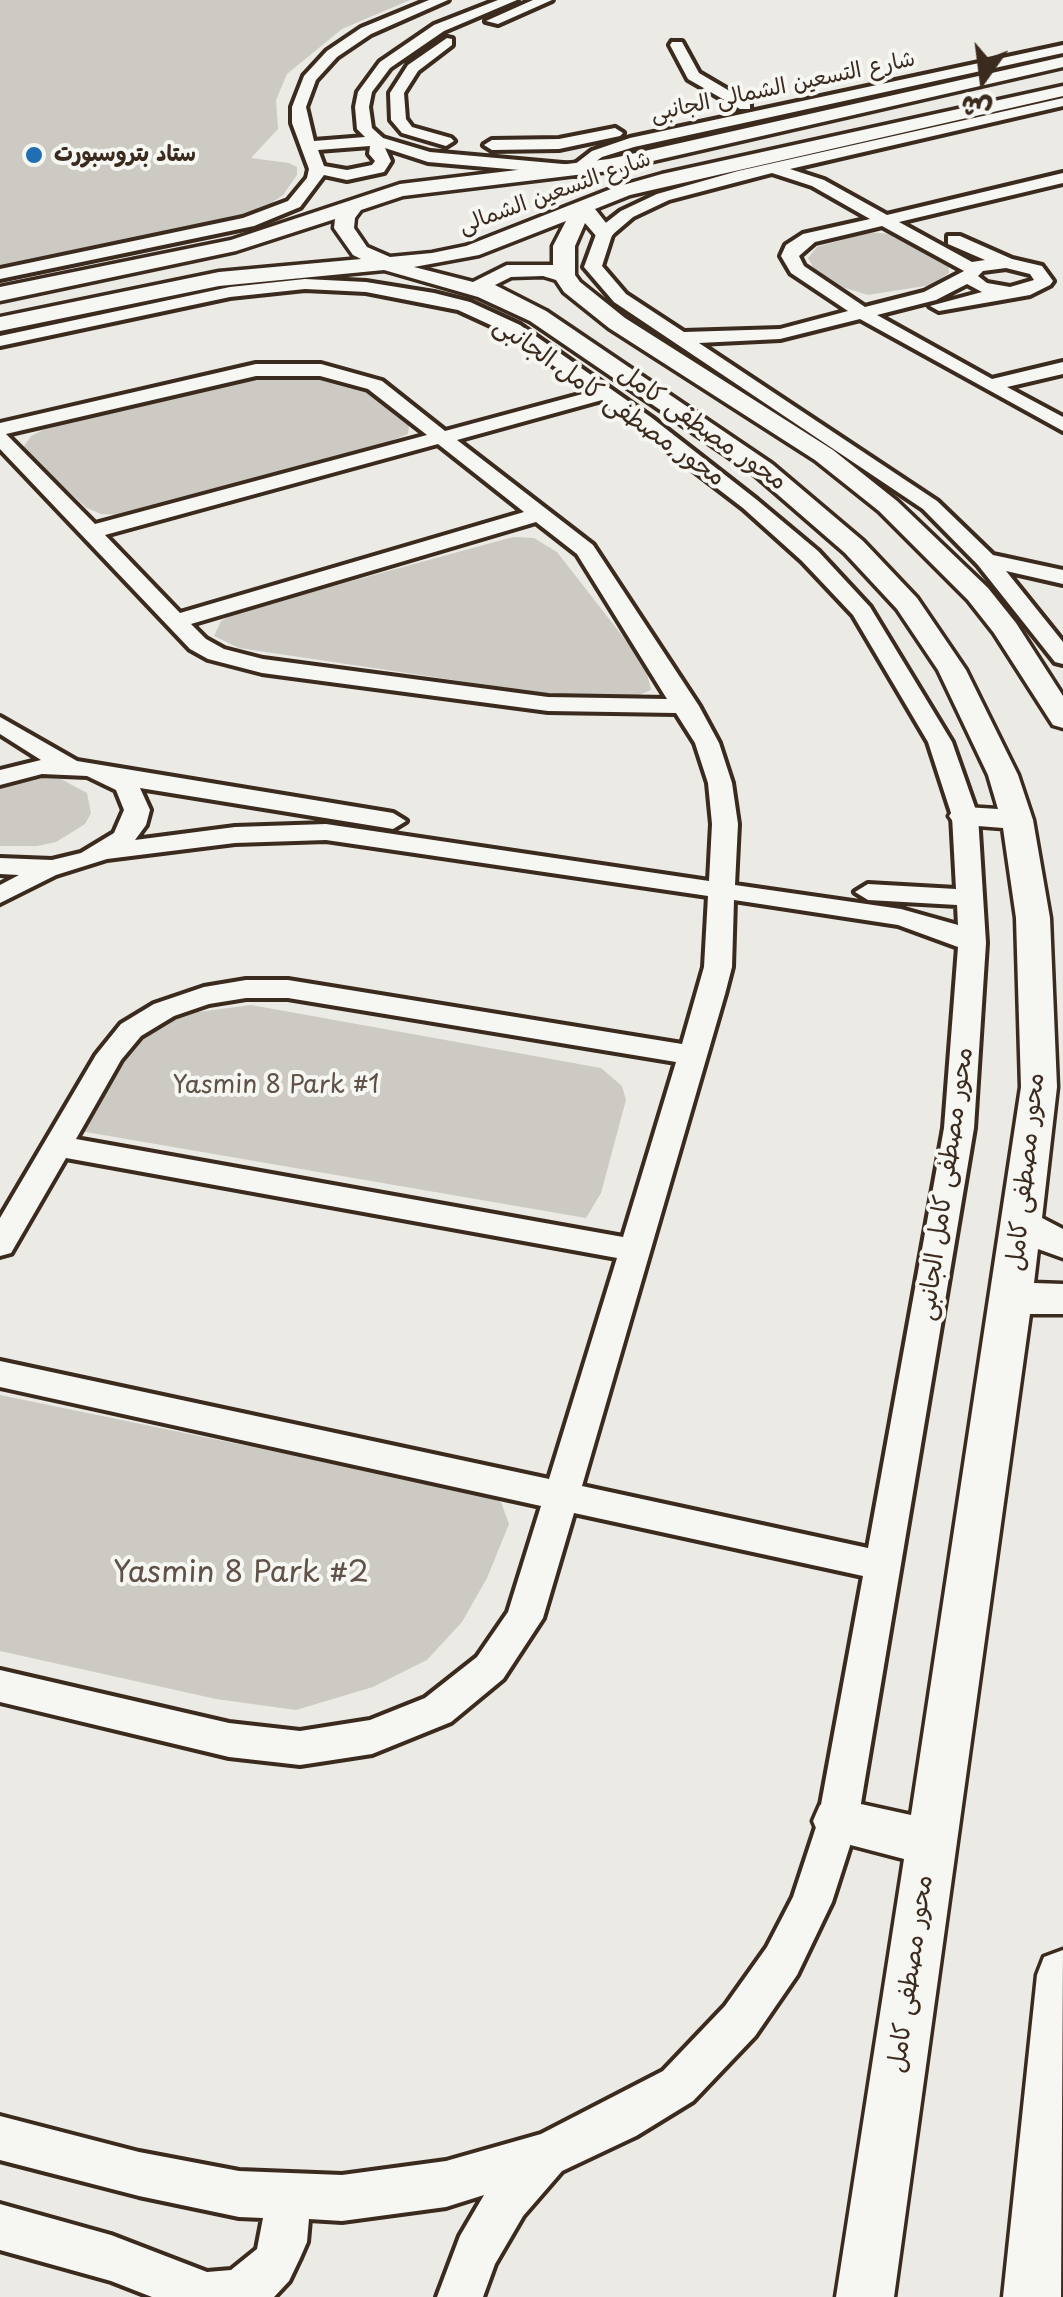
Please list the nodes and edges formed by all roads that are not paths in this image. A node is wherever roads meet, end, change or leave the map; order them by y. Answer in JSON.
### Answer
{"nodes":[{"id":1,"x":441,"y":0,"type":"edge"},
{"id":2,"x":510,"y":0,"type":"edge"},
{"id":3,"x":545,"y":0,"type":"edge"},
{"id":4,"x":1063,"y":40,"type":"edge"},
{"id":5,"x":677,"y":45,"type":"dead end"},
{"id":6,"x":1063,"y":49,"type":"edge"},
{"id":7,"x":1063,"y":62,"type":"edge"},
{"id":8,"x":1063,"y":91,"type":"edge"},
{"id":9,"x":1063,"y":102,"type":"edge"},
{"id":10,"x":745,"y":106,"type":"junction"},
{"id":11,"x":1000,"y":111,"type":"junction"},
{"id":12,"x":378,"y":141,"type":"junction"},
{"id":13,"x":307,"y":146,"type":"junction"},
{"id":14,"x":823,"y":157,"type":"junction"},
{"id":15,"x":317,"y":168,"type":"junction"},
{"id":16,"x":772,"y":168,"type":"junction"},
{"id":17,"x":577,"y":170,"type":"junction"},
{"id":18,"x":1063,"y":178,"type":"edge"},
{"id":19,"x":1029,"y":186,"type":"junction"},
{"id":20,"x":1063,"y":200,"type":"edge"},
{"id":21,"x":356,"y":203,"type":"junction"},
{"id":22,"x":582,"y":207,"type":"junction"},
{"id":23,"x":905,"y":214,"type":"junction"},
{"id":24,"x":882,"y":219,"type":"junction"},
{"id":25,"x":604,"y":234,"type":"junction"},
{"id":26,"x":236,"y":245,"type":"junction"},
{"id":27,"x":1006,"y":263,"type":"junction"},
{"id":28,"x":1036,"y":270,"type":"junction"},
{"id":29,"x":266,"y":272,"type":"junction"},
{"id":30,"x":970,"y":273,"type":"junction"},
{"id":31,"x":0,"y":274,"type":"edge"},
{"id":32,"x":1062,"y":274,"type":"edge"},
{"id":33,"x":564,"y":275,"type":"junction"},
{"id":34,"x":383,"y":276,"type":"junction"},
{"id":35,"x":1030,"y":290,"type":"junction"},
{"id":36,"x":1063,"y":290,"type":"edge"},
{"id":37,"x":486,"y":292,"type":"junction"},
{"id":38,"x":1010,"y":292,"type":"junction"},
{"id":39,"x":0,"y":294,"type":"edge"},
{"id":40,"x":837,"y":298,"type":"junction"},
{"id":41,"x":911,"y":307,"type":"junction"},
{"id":42,"x":870,"y":317,"type":"junction"},
{"id":43,"x":0,"y":324,"type":"edge"},
{"id":44,"x":824,"y":328,"type":"junction"},
{"id":45,"x":680,"y":338,"type":"junction"},
{"id":46,"x":905,"y":340,"type":"junction"},
{"id":47,"x":0,"y":341,"type":"edge"},
{"id":48,"x":753,"y":366,"type":"junction"},
{"id":49,"x":1063,"y":368,"type":"edge"},
{"id":50,"x":993,"y":385,"type":"junction"},
{"id":51,"x":604,"y":394,"type":"junction"},
{"id":52,"x":1063,"y":425,"type":"edge"},
{"id":53,"x":0,"y":429,"type":"edge"},
{"id":54,"x":442,"y":437,"type":"junction"},
{"id":55,"x":0,"y":438,"type":"edge"},
{"id":56,"x":541,"y":514,"type":"junction"},
{"id":57,"x":90,"y":532,"type":"junction"},
{"id":58,"x":932,"y":547,"type":"junction"},
{"id":59,"x":977,"y":551,"type":"junction"},
{"id":60,"x":1063,"y":577,"type":"edge"},
{"id":61,"x":176,"y":621,"type":"junction"},
{"id":62,"x":1063,"y":657,"type":"edge"},
{"id":63,"x":687,"y":706,"type":"junction"},
{"id":64,"x":1063,"y":719,"type":"edge"},
{"id":65,"x":0,"y":724,"type":"edge"},
{"id":66,"x":70,"y":766,"type":"junction"},
{"id":67,"x":110,"y":776,"type":"junction"},
{"id":68,"x":0,"y":778,"type":"edge"},
{"id":69,"x":965,"y":816,"type":"junction"},
{"id":70,"x":1017,"y":820,"type":"junction"},
{"id":71,"x":106,"y":850,"type":"junction"},
{"id":72,"x":0,"y":866,"type":"edge"},
{"id":73,"x":52,"y":868,"type":"junction"},
{"id":74,"x":722,"y":881,"type":"junction"},
{"id":75,"x":0,"y":895,"type":"edge"},
{"id":76,"x":970,"y":898,"type":"junction"},
{"id":77,"x":972,"y":943,"type":"junction"},
{"id":78,"x":693,"y":1055,"type":"junction"},
{"id":79,"x":57,"y":1146,"type":"junction"},
{"id":80,"x":1022,"y":1223,"type":"junction"},
{"id":81,"x":1063,"y":1244,"type":"edge"},
{"id":82,"x":0,"y":1246,"type":"edge"},
{"id":83,"x":635,"y":1250,"type":"junction"},
{"id":84,"x":1063,"y":1299,"type":"edge"},
{"id":85,"x":1011,"y":1304,"type":"junction"},
{"id":86,"x":0,"y":1374,"type":"edge"},
{"id":87,"x":565,"y":1494,"type":"junction"},
{"id":88,"x":883,"y":1566,"type":"junction"},
{"id":89,"x":0,"y":1686,"type":"edge"},
{"id":90,"x":838,"y":1821,"type":"junction"},
{"id":91,"x":930,"y":1842,"type":"junction"},
{"id":92,"x":1063,"y":1976,"type":"edge"},
{"id":93,"x":0,"y":2138,"type":"edge"},
{"id":94,"x":546,"y":2155,"type":"junction"},
{"id":95,"x":279,"y":2195,"type":"junction"},
{"id":96,"x":0,"y":2226,"type":"edge"},
{"id":97,"x":210,"y":2296,"type":"edge"},
{"id":98,"x":460,"y":2297,"type":"edge"},
{"id":99,"x":866,"y":2297,"type":"edge"},
{"id":100,"x":1032,"y":2297,"type":"edge"}],
"edges":[{"from":1,"to":13,"type":"street"},
{"from":2,"to":12,"type":"street"},
{"from":3,"to":10,"type":"street"},
{"from":4,"to":10,"type":"street"},
{"from":5,"to":10,"type":"street"},
{"from":6,"to":17,"type":"street","name":"شارع التسعين الشمالى الجانبى"},
{"from":7,"to":17,"type":"main road","name":"شارع التسعين الشمالى"},
{"from":8,"to":11,"type":"main road","name":"شارع التسعين الشمالى"},
{"from":9,"to":11,"type":"street"},
{"from":11,"to":14,"type":"street"},
{"from":11,"to":22,"type":"main road","name":"شارع التسعين الشمالى"},
{"from":12,"to":13,"type":"street"},
{"from":12,"to":15,"type":"street"},
{"from":12,"to":17,"type":"street"},
{"from":13,"to":15,"type":"street"},
{"from":14,"to":16,"type":"street"},
{"from":14,"to":23,"type":"street"},
{"from":15,"to":31,"type":"street"},
{"from":16,"to":24,"type":"street"},
{"from":16,"to":25,"type":"street"},
{"from":17,"to":21,"type":"main road","name":"شارع التسعين الشمالى"},
{"from":18,"to":19,"type":"street"},
{"from":19,"to":20,"type":"street"},
{"from":19,"to":23,"type":"street"},
{"from":21,"to":26,"type":"main road","name":"شارع التسعين الشمالى"},
{"from":21,"to":34,"type":"main road","name":"محور مصطفى كامل"},
{"from":22,"to":25,"type":"main road"},
{"from":22,"to":33,"type":"main road"},
{"from":22,"to":34,"type":"main road","name":"شارع التسعين الشمالى"},
{"from":23,"to":24,"type":"street"},
{"from":23,"to":27,"type":"street"},
{"from":24,"to":30,"type":"street"},
{"from":24,"to":40,"type":"street"},
{"from":25,"to":45,"type":"street"},
{"from":26,"to":29,"type":"main road"},
{"from":26,"to":39,"type":"main road","name":"شارع التسعين الشمالى"},
{"from":27,"to":28,"type":"street"},
{"from":27,"to":30,"type":"street"},
{"from":28,"to":32,"type":"street"},
{"from":28,"to":35,"type":"street"},
{"from":29,"to":34,"type":"main road","name":"شارع التسعين الشمالى"},
{"from":29,"to":43,"type":"main road","name":"شارع التسعين الشمالى"},
{"from":30,"to":38,"type":"street"},
{"from":30,"to":41,"type":"street"},
{"from":33,"to":37,"type":"main road"},
{"from":33,"to":58,"type":"main road","name":"محور مصطفى كامل"},
{"from":34,"to":37,"type":"main road","name":"محور مصطفى كامل"},
{"from":34,"to":47,"type":"street"},
{"from":34,"to":51,"type":"street","name":"محور مصطفى كامل الجانبى"},
{"from":35,"to":36,"type":"street"},
{"from":35,"to":38,"type":"street"},
{"from":37,"to":70,"type":"main road","name":"محور مصطفى كامل"},
{"from":38,"to":41,"type":"street"},
{"from":40,"to":41,"type":"street"},
{"from":40,"to":42,"type":"street"},
{"from":40,"to":44,"type":"street"},
{"from":41,"to":42,"type":"street"},
{"from":41,"to":46,"type":"street"},
{"from":42,"to":44,"type":"street"},
{"from":42,"to":46,"type":"street"},
{"from":44,"to":45,"type":"street"},
{"from":44,"to":46,"type":"street"},
{"from":44,"to":48,"type":"street"},
{"from":45,"to":48,"type":"street"},
{"from":46,"to":50,"type":"street"},
{"from":48,"to":59,"type":"street"},
{"from":49,"to":50,"type":"street"},
{"from":50,"to":52,"type":"street"},
{"from":51,"to":54,"type":"street"},
{"from":51,"to":69,"type":"street","name":"محور مصطفى كامل الجانبى"},
{"from":53,"to":54,"type":"street"},
{"from":54,"to":56,"type":"street"},
{"from":54,"to":57,"type":"street"},
{"from":55,"to":57,"type":"street"},
{"from":56,"to":61,"type":"street"},
{"from":56,"to":63,"type":"street"},
{"from":57,"to":61,"type":"street"},
{"from":58,"to":59,"type":"main road"},
{"from":58,"to":64,"type":"main road","name":"محور مصطفى كامل"},
{"from":59,"to":60,"type":"street"},
{"from":59,"to":62,"type":"street"},
{"from":61,"to":63,"type":"street"},
{"from":63,"to":74,"type":"street"},
{"from":65,"to":66,"type":"street"},
{"from":66,"to":67,"type":"street"},
{"from":66,"to":68,"type":"street"},
{"from":67,"to":71,"type":"street"},
{"from":67,"to":74,"type":"street"},
{"from":69,"to":70,"type":"main road"},
{"from":69,"to":76,"type":"street","name":"محور مصطفى كامل الجانبى"},
{"from":70,"to":80,"type":"main road","name":"محور مصطفى كامل"},
{"from":71,"to":73,"type":"street"},
{"from":71,"to":74,"type":"street"},
{"from":72,"to":73,"type":"street"},
{"from":73,"to":75,"type":"street"},
{"from":74,"to":76,"type":"street"},
{"from":74,"to":77,"type":"street"},
{"from":74,"to":78,"type":"street"},
{"from":76,"to":77,"type":"street","name":"محور مصطفى كامل الجانبى"},
{"from":77,"to":88,"type":"street","name":"محور مصطفى كامل الجانبى"},
{"from":78,"to":79,"type":"street"},
{"from":78,"to":83,"type":"street"},
{"from":79,"to":82,"type":"street"},
{"from":79,"to":83,"type":"street"},
{"from":80,"to":81,"type":"main road"},
{"from":80,"to":85,"type":"main road","name":"محور مصطفى كامل"},
{"from":83,"to":87,"type":"street"},
{"from":84,"to":85,"type":"main road"},
{"from":85,"to":91,"type":"main road","name":"محور مصطفى كامل"},
{"from":86,"to":87,"type":"street"},
{"from":87,"to":88,"type":"street"},
{"from":87,"to":89,"type":"street"},
{"from":88,"to":90,"type":"street","name":"محور مصطفى كامل الجانبى"},
{"from":90,"to":91,"type":"main road"},
{"from":90,"to":94,"type":"street","name":"محور مصطفى كامل الجانبى"},
{"from":91,"to":99,"type":"main road","name":"محور مصطفى كامل"},
{"from":92,"to":100,"type":"main road"},
{"from":93,"to":95,"type":"street"},
{"from":94,"to":95,"type":"street"},
{"from":94,"to":98,"type":"street"},
{"from":95,"to":97,"type":"street"},
{"from":96,"to":97,"type":"street"}]}
